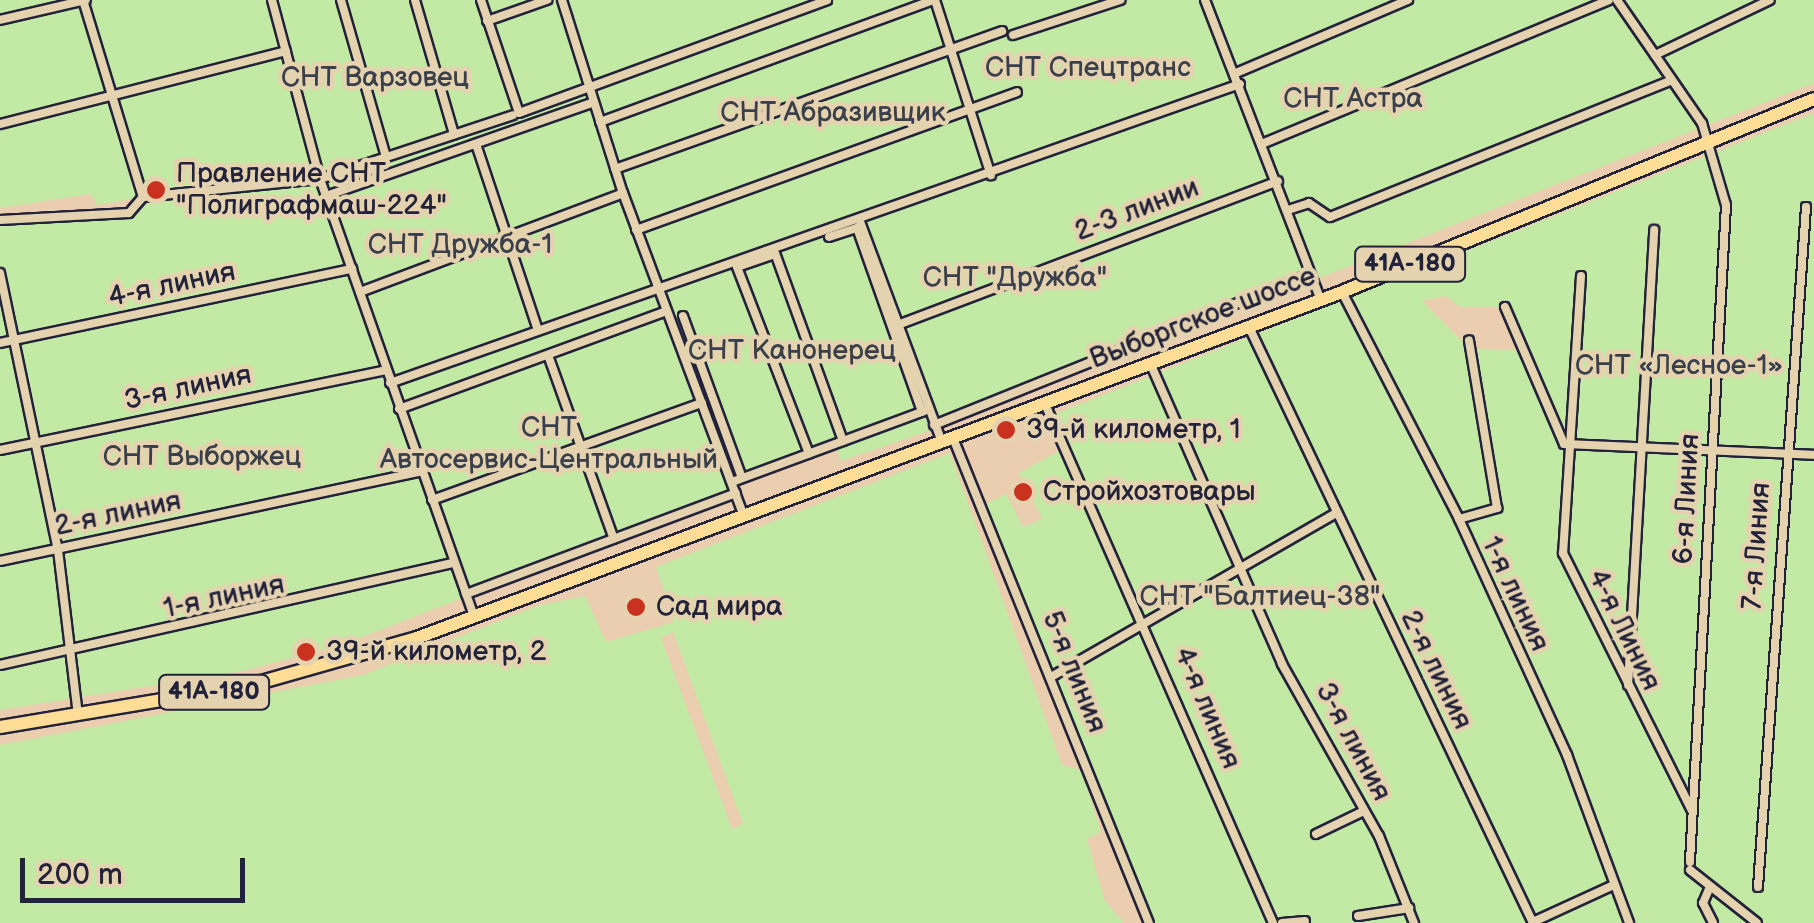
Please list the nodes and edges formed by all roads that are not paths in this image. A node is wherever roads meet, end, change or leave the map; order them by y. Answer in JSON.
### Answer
{"nodes":[{"id":1,"x":84,"y":0,"type":"edge"},
{"id":2,"x":272,"y":0,"type":"edge"},
{"id":3,"x":341,"y":0,"type":"edge"},
{"id":4,"x":415,"y":0,"type":"edge"},
{"id":5,"x":481,"y":0,"type":"edge"},
{"id":6,"x":547,"y":0,"type":"edge"},
{"id":7,"x":562,"y":0,"type":"edge"},
{"id":8,"x":827,"y":0,"type":"edge"},
{"id":9,"x":934,"y":0,"type":"edge"},
{"id":10,"x":1120,"y":0,"type":"edge"},
{"id":11,"x":1408,"y":0,"type":"edge"},
{"id":12,"x":1609,"y":0,"type":"edge"},
{"id":13,"x":1617,"y":0,"type":"edge"},
{"id":14,"x":1770,"y":0,"type":"edge"},
{"id":15,"x":1208,"y":1,"type":"edge"},
{"id":16,"x":0,"y":20,"type":"edge"},
{"id":17,"x":487,"y":22,"type":"junction"},
{"id":18,"x":1002,"y":31,"type":"dead end"},
{"id":19,"x":1013,"y":35,"type":"dead end"},
{"id":20,"x":950,"y":49,"type":"junction"},
{"id":21,"x":286,"y":51,"type":"junction"},
{"id":22,"x":1655,"y":55,"type":"junction"},
{"id":23,"x":1236,"y":74,"type":"junction"},
{"id":24,"x":1672,"y":80,"type":"junction"},
{"id":25,"x":1240,"y":84,"type":"junction"},
{"id":26,"x":589,"y":87,"type":"junction"},
{"id":27,"x":1017,"y":92,"type":"dead end"},
{"id":28,"x":112,"y":95,"type":"junction"},
{"id":29,"x":1814,"y":99,"type":"edge"},
{"id":30,"x":594,"y":102,"type":"junction"},
{"id":31,"x":969,"y":109,"type":"junction"},
{"id":32,"x":516,"y":114,"type":"junction"},
{"id":33,"x":600,"y":122,"type":"junction"},
{"id":34,"x":0,"y":124,"type":"edge"},
{"id":35,"x":454,"y":134,"type":"junction"},
{"id":36,"x":1709,"y":140,"type":"junction"},
{"id":37,"x":1264,"y":143,"type":"junction"},
{"id":38,"x":476,"y":144,"type":"junction"},
{"id":39,"x":386,"y":157,"type":"junction"},
{"id":40,"x":615,"y":169,"type":"junction"},
{"id":41,"x":991,"y":175,"type":"junction"},
{"id":42,"x":320,"y":179,"type":"junction"},
{"id":43,"x":1278,"y":181,"type":"junction"},
{"id":44,"x":623,"y":194,"type":"junction"},
{"id":45,"x":326,"y":196,"type":"junction"},
{"id":46,"x":143,"y":197,"type":"junction"},
{"id":47,"x":1806,"y":207,"type":"dead end"},
{"id":48,"x":1288,"y":210,"type":"junction"},
{"id":49,"x":860,"y":219,"type":"junction"},
{"id":50,"x":0,"y":220,"type":"edge"},
{"id":51,"x":636,"y":230,"type":"junction"},
{"id":52,"x":1654,"y":230,"type":"dead end"},
{"id":53,"x":505,"y":237,"type":"junction"},
{"id":54,"x":829,"y":237,"type":"dead end"},
{"id":55,"x":774,"y":251,"type":"junction"},
{"id":56,"x":352,"y":270,"type":"junction"},
{"id":57,"x":0,"y":272,"type":"edge"},
{"id":58,"x":1310,"y":274,"type":"junction"},
{"id":59,"x":1580,"y":276,"type":"dead end"},
{"id":60,"x":658,"y":288,"type":"junction"},
{"id":61,"x":360,"y":292,"type":"junction"},
{"id":62,"x":1342,"y":292,"type":"junction"},
{"id":63,"x":1321,"y":300,"type":"junction"},
{"id":64,"x":1506,"y":306,"type":"dead end"},
{"id":65,"x":667,"y":311,"type":"junction"},
{"id":66,"x":683,"y":316,"type":"dead end"},
{"id":67,"x":900,"y":324,"type":"junction"},
{"id":68,"x":1249,"y":327,"type":"junction"},
{"id":69,"x":538,"y":330,"type":"junction"},
{"id":70,"x":16,"y":339,"type":"junction"},
{"id":71,"x":1468,"y":340,"type":"dead end"},
{"id":72,"x":0,"y":342,"type":"edge"},
{"id":73,"x":548,"y":355,"type":"junction"},
{"id":74,"x":1151,"y":365,"type":"junction"},
{"id":75,"x":385,"y":370,"type":"junction"},
{"id":76,"x":390,"y":383,"type":"junction"},
{"id":77,"x":702,"y":403,"type":"junction"},
{"id":78,"x":1045,"y":404,"type":"junction"},
{"id":79,"x":399,"y":409,"type":"junction"},
{"id":80,"x":925,"y":411,"type":"junction"},
{"id":81,"x":934,"y":424,"type":"junction"},
{"id":82,"x":948,"y":440,"type":"junction"},
{"id":83,"x":843,"y":441,"type":"junction"},
{"id":84,"x":36,"y":442,"type":"junction"},
{"id":85,"x":580,"y":445,"type":"junction"},
{"id":86,"x":1570,"y":445,"type":"junction"},
{"id":87,"x":1642,"y":448,"type":"junction"},
{"id":88,"x":0,"y":450,"type":"edge"},
{"id":89,"x":1712,"y":450,"type":"junction"},
{"id":90,"x":1786,"y":453,"type":"junction"},
{"id":91,"x":809,"y":454,"type":"junction"},
{"id":92,"x":1814,"y":455,"type":"edge"},
{"id":93,"x":422,"y":471,"type":"junction"},
{"id":94,"x":742,"y":478,"type":"junction"},
{"id":95,"x":732,"y":482,"type":"junction"},
{"id":96,"x":736,"y":493,"type":"junction"},
{"id":97,"x":432,"y":500,"type":"junction"},
{"id":98,"x":1335,"y":514,"type":"junction"},
{"id":99,"x":744,"y":516,"type":"junction"},
{"id":100,"x":1460,"y":520,"type":"junction"},
{"id":101,"x":614,"y":539,"type":"junction"},
{"id":102,"x":58,"y":550,"type":"junction"},
{"id":103,"x":0,"y":561,"type":"edge"},
{"id":104,"x":454,"y":564,"type":"junction"},
{"id":105,"x":1239,"y":568,"type":"junction"},
{"id":106,"x":466,"y":594,"type":"junction"},
{"id":107,"x":474,"y":616,"type":"junction"},
{"id":108,"x":1145,"y":620,"type":"junction"},
{"id":109,"x":71,"y":653,"type":"junction"},
{"id":110,"x":0,"y":665,"type":"edge"},
{"id":111,"x":1051,"y":677,"type":"junction"},
{"id":112,"x":1628,"y":689,"type":"junction"},
{"id":113,"x":78,"y":715,"type":"junction"},
{"id":114,"x":0,"y":727,"type":"edge"},
{"id":115,"x":1692,"y":811,"type":"junction"},
{"id":116,"x":1362,"y":812,"type":"junction"},
{"id":117,"x":1316,"y":834,"type":"dead end"},
{"id":118,"x":1614,"y":885,"type":"junction"},
{"id":119,"x":1758,"y":888,"type":"dead end"},
{"id":120,"x":1709,"y":889,"type":"junction"},
{"id":121,"x":1409,"y":908,"type":"junction"},
{"id":122,"x":1358,"y":916,"type":"dead end"},
{"id":123,"x":1305,"y":920,"type":"dead end"},
{"id":124,"x":1533,"y":922,"type":"edge"},
{"id":125,"x":1149,"y":923,"type":"edge"},
{"id":126,"x":1273,"y":923,"type":"edge"},
{"id":127,"x":1282,"y":923,"type":"edge"},
{"id":128,"x":1414,"y":923,"type":"edge"},
{"id":129,"x":1629,"y":923,"type":"edge"},
{"id":130,"x":1713,"y":923,"type":"edge"},
{"id":131,"x":1758,"y":923,"type":"edge"}],
"edges":[{"from":1,"to":16,"type":"street"},
{"from":1,"to":28,"type":"street"},
{"from":2,"to":21,"type":"street"},
{"from":3,"to":39,"type":"street"},
{"from":4,"to":35,"type":"street"},
{"from":5,"to":17,"type":"street"},
{"from":6,"to":17,"type":"street"},
{"from":7,"to":26,"type":"street"},
{"from":8,"to":26,"type":"street"},
{"from":9,"to":20,"type":"street"},
{"from":9,"to":33,"type":"street"},
{"from":10,"to":19,"type":"street"},
{"from":11,"to":23,"type":"street"},
{"from":12,"to":37,"type":"street"},
{"from":13,"to":22,"type":"street","name":"6-я Линия"},
{"from":14,"to":22,"type":"street"},
{"from":15,"to":23,"type":"street"},
{"from":17,"to":32,"type":"street"},
{"from":18,"to":20,"type":"street"},
{"from":20,"to":31,"type":"street"},
{"from":20,"to":40,"type":"street"},
{"from":21,"to":28,"type":"street"},
{"from":21,"to":42,"type":"street"},
{"from":22,"to":24,"type":"street","name":"6-я Линия"},
{"from":23,"to":25,"type":"street"},
{"from":24,"to":36,"type":"street","name":"6-я Линия"},
{"from":24,"to":48,"type":"street"},
{"from":25,"to":37,"type":"street"},
{"from":25,"to":41,"type":"street"},
{"from":26,"to":30,"type":"street"},
{"from":26,"to":32,"type":"street"},
{"from":27,"to":31,"type":"street"},
{"from":28,"to":34,"type":"street"},
{"from":28,"to":46,"type":"street"},
{"from":29,"to":36,"type":"main road","name":"Выборгское шоссе","number":"41А-180"},
{"from":30,"to":33,"type":"street"},
{"from":30,"to":38,"type":"street"},
{"from":31,"to":41,"type":"street"},
{"from":31,"to":51,"type":"street"},
{"from":32,"to":35,"type":"street"},
{"from":33,"to":40,"type":"street"},
{"from":35,"to":39,"type":"street"},
{"from":36,"to":62,"type":"main road","name":"Выборгское шоссе","number":"41А-180"},
{"from":36,"to":89,"type":"street","name":"6-я Линия"},
{"from":37,"to":43,"type":"street"},
{"from":38,"to":45,"type":"street"},
{"from":38,"to":53,"type":"street"},
{"from":39,"to":42,"type":"street"},
{"from":40,"to":44,"type":"street"},
{"from":41,"to":49,"type":"street"},
{"from":42,"to":45,"type":"street"},
{"from":42,"to":46,"type":"street"},
{"from":43,"to":48,"type":"street"},
{"from":43,"to":67,"type":"street","name":"2-3 линии"},
{"from":44,"to":51,"type":"street"},
{"from":44,"to":53,"type":"street"},
{"from":45,"to":56,"type":"street"},
{"from":46,"to":50,"type":"street"},
{"from":47,"to":90,"type":"street","name":"7-я Линия"},
{"from":48,"to":58,"type":"street"},
{"from":49,"to":55,"type":"street"},
{"from":49,"to":67,"type":"street"},
{"from":51,"to":60,"type":"street"},
{"from":52,"to":87,"type":"street"},
{"from":53,"to":61,"type":"street"},
{"from":53,"to":69,"type":"street"},
{"from":54,"to":80,"type":"street"},
{"from":55,"to":60,"type":"street"},
{"from":55,"to":83,"type":"street"},
{"from":55,"to":91,"type":"street"},
{"from":56,"to":61,"type":"street"},
{"from":56,"to":70,"type":"street","name":"4-я линия"},
{"from":57,"to":70,"type":"street"},
{"from":58,"to":63,"type":"street"},
{"from":58,"to":81,"type":"street"},
{"from":59,"to":86,"type":"street","name":"4-я Линия"},
{"from":60,"to":65,"type":"street"},
{"from":60,"to":69,"type":"street"},
{"from":61,"to":75,"type":"street"},
{"from":62,"to":63,"type":"main road","name":"Выборгское шоссе","number":"41А-180"},
{"from":62,"to":100,"type":"street","name":"1-я линия"},
{"from":63,"to":68,"type":"main road","name":"Выборгское шоссе","number":"41А-180"},
{"from":64,"to":86,"type":"street"},
{"from":65,"to":73,"type":"street"},
{"from":65,"to":77,"type":"street"},
{"from":66,"to":94,"type":"street"},
{"from":67,"to":80,"type":"street"},
{"from":68,"to":74,"type":"main road","name":"Выборгское шоссе","number":"41А-180"},
{"from":68,"to":98,"type":"street","name":"2-я линия"},
{"from":69,"to":76,"type":"street"},
{"from":70,"to":72,"type":"street","name":"4-я линия"},
{"from":70,"to":84,"type":"street"},
{"from":71,"to":100,"type":"street"},
{"from":73,"to":79,"type":"street"},
{"from":73,"to":85,"type":"street"},
{"from":74,"to":78,"type":"main road","name":"Выборгское шоссе","number":"41А-180"},
{"from":74,"to":105,"type":"street","name":"3-я линия"},
{"from":75,"to":76,"type":"street"},
{"from":75,"to":84,"type":"street","name":"3-я линия"},
{"from":76,"to":79,"type":"street"},
{"from":77,"to":85,"type":"street"},
{"from":77,"to":95,"type":"street"},
{"from":78,"to":82,"type":"main road","name":"Выборгское шоссе","number":"41А-180"},
{"from":78,"to":108,"type":"street","name":"4-я линия"},
{"from":79,"to":93,"type":"street"},
{"from":80,"to":81,"type":"street","name":"5-я линия"},
{"from":80,"to":83,"type":"street"},
{"from":81,"to":82,"type":"street","name":"5-я линия"},
{"from":82,"to":99,"type":"main road","number":"41А-180"},
{"from":82,"to":111,"type":"street","name":"5-я линия"},
{"from":83,"to":91,"type":"street"},
{"from":84,"to":88,"type":"street","name":"3-я линия"},
{"from":84,"to":102,"type":"street"},
{"from":85,"to":97,"type":"street"},
{"from":85,"to":101,"type":"street"},
{"from":86,"to":87,"type":"street"},
{"from":86,"to":112,"type":"street","name":"4-я Линия"},
{"from":87,"to":89,"type":"street"},
{"from":87,"to":112,"type":"street"},
{"from":89,"to":90,"type":"street"},
{"from":89,"to":115,"type":"street","name":"6-я Линия"},
{"from":90,"to":92,"type":"street"},
{"from":90,"to":119,"type":"street","name":"7-я Линия"},
{"from":91,"to":94,"type":"street"},
{"from":93,"to":97,"type":"street"},
{"from":93,"to":102,"type":"street","name":"2-я линия"},
{"from":94,"to":95,"type":"street"},
{"from":95,"to":96,"type":"street"},
{"from":96,"to":99,"type":"street"},
{"from":96,"to":101,"type":"street"},
{"from":97,"to":104,"type":"street"},
{"from":98,"to":105,"type":"street"},
{"from":98,"to":124,"type":"street","name":"2-я линия"},
{"from":99,"to":107,"type":"main road","number":"41А-180"},
{"from":100,"to":118,"type":"street","name":"1-я линия"},
{"from":101,"to":106,"type":"street"},
{"from":102,"to":103,"type":"street","name":"2-я линия"},
{"from":102,"to":109,"type":"street"},
{"from":104,"to":106,"type":"street"},
{"from":104,"to":109,"type":"street","name":"1-я линия"},
{"from":105,"to":108,"type":"street"},
{"from":105,"to":116,"type":"street","name":"3-я линия"},
{"from":106,"to":107,"type":"street"},
{"from":107,"to":113,"type":"main road","number":"41А-180"},
{"from":108,"to":111,"type":"street"},
{"from":108,"to":126,"type":"street","name":"4-я линия"},
{"from":109,"to":110,"type":"street","name":"1-я линия"},
{"from":109,"to":113,"type":"street"},
{"from":111,"to":125,"type":"street","name":"5-я линия"},
{"from":112,"to":115,"type":"street","name":"4-я Линия"},
{"from":113,"to":114,"type":"main road","number":"41А-180"},
{"from":115,"to":120,"type":"street","name":"6-я Линия"},
{"from":116,"to":117,"type":"street"},
{"from":116,"to":121,"type":"street","name":"3-я линия"},
{"from":118,"to":124,"type":"street"},
{"from":118,"to":129,"type":"street","name":"1-я линия"},
{"from":120,"to":130,"type":"street"},
{"from":120,"to":131,"type":"street"},
{"from":121,"to":122,"type":"street"},
{"from":121,"to":128,"type":"street","name":"3-я линия"},
{"from":123,"to":127,"type":"street"}]}
